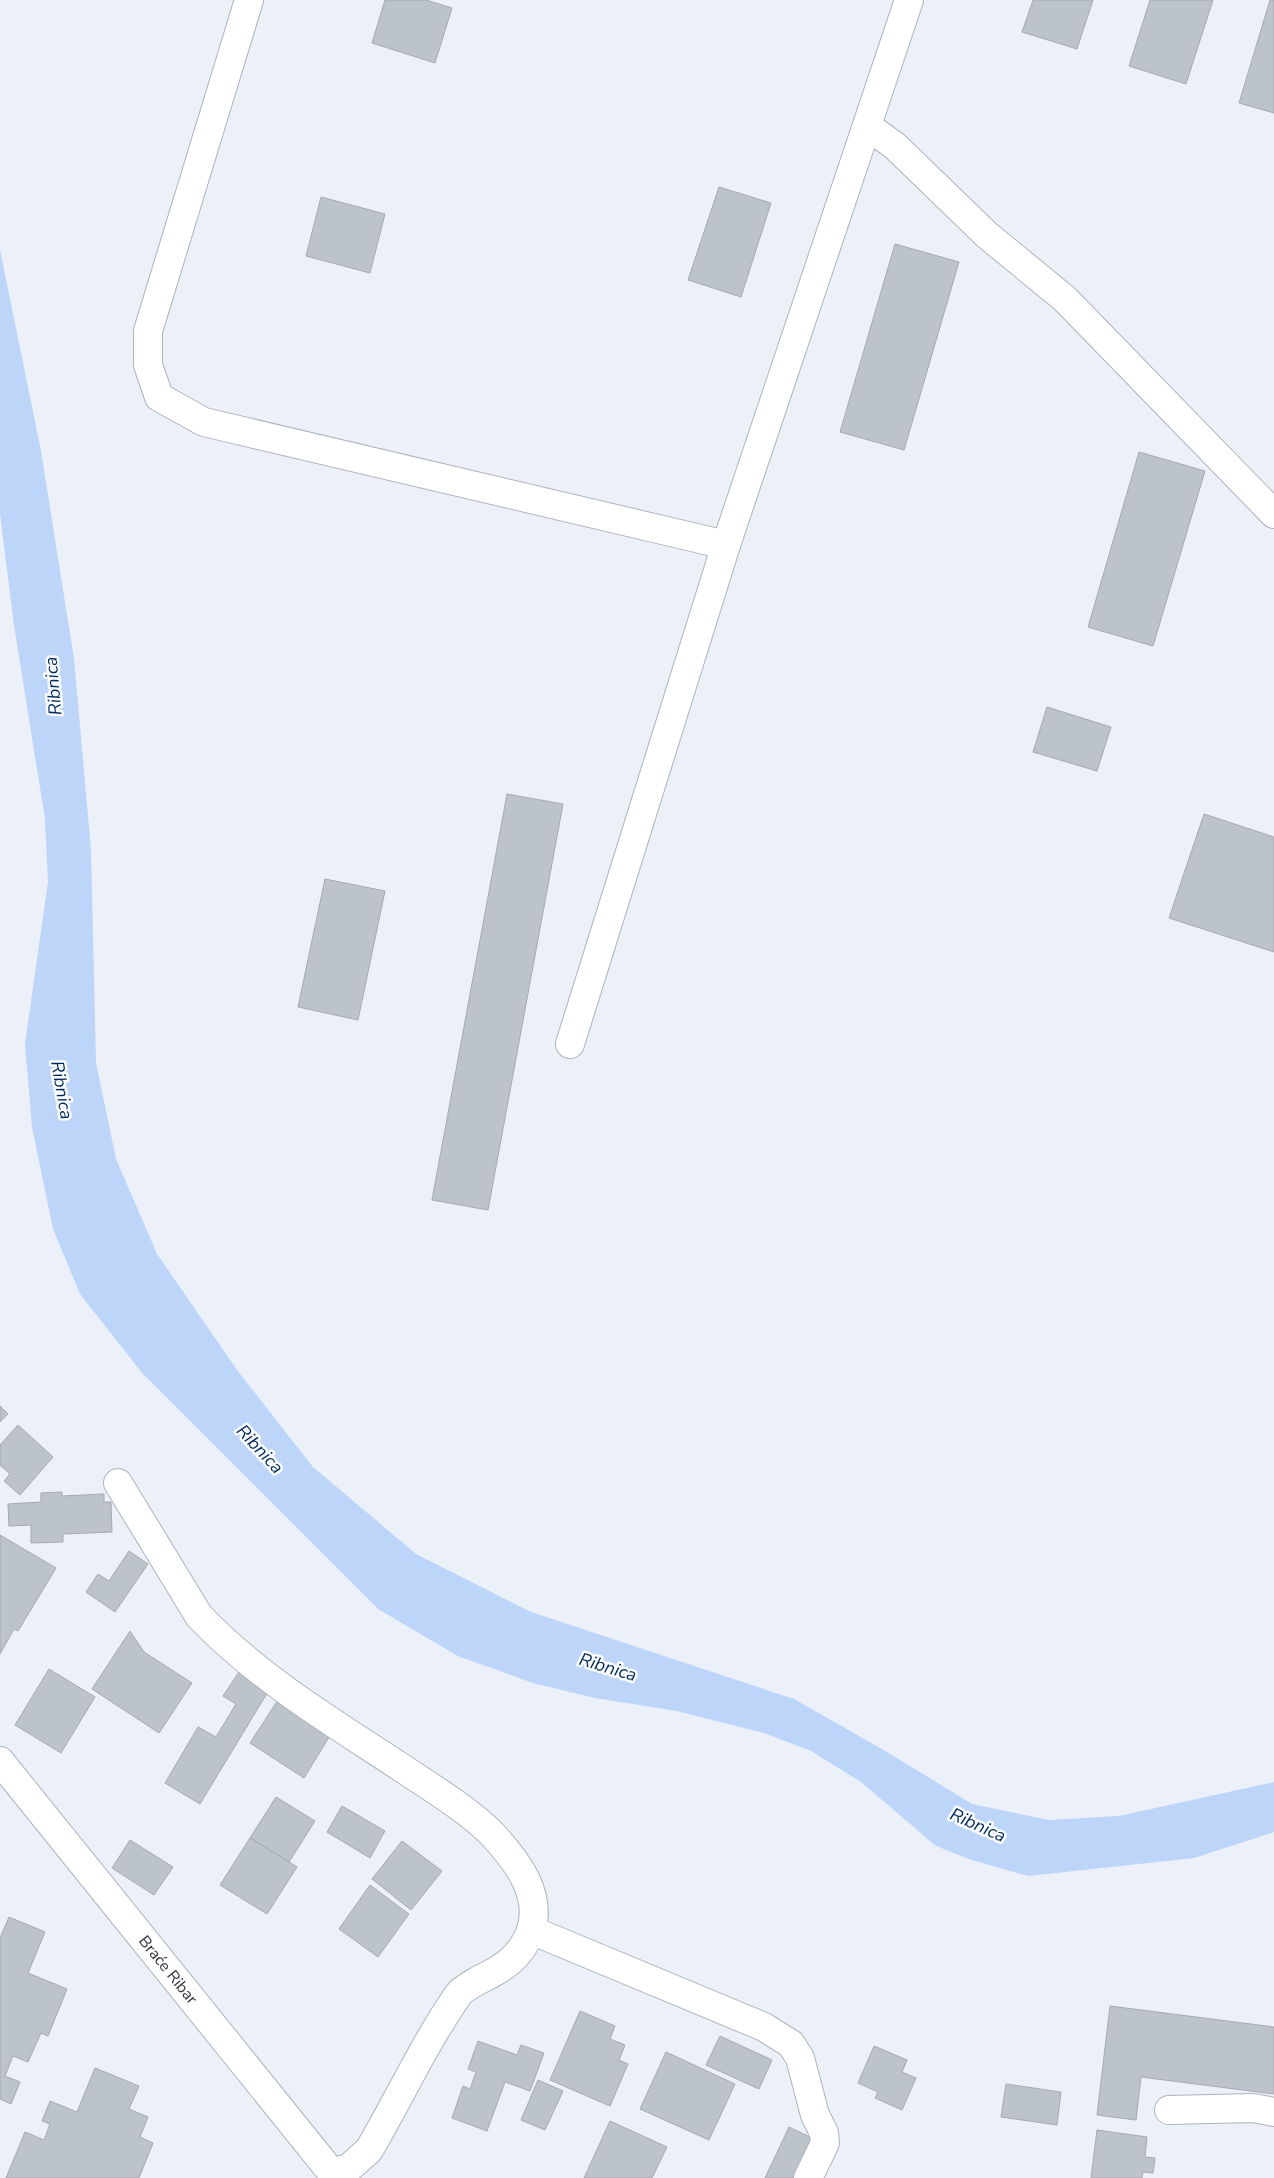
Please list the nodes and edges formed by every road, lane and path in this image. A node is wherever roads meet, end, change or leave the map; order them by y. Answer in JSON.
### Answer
{"nodes":[{"id":1,"x":250,"y":0,"type":"edge"},
{"id":2,"x":910,"y":0,"type":"edge"},
{"id":3,"x":866,"y":130,"type":"junction"},
{"id":4,"x":1274,"y":514,"type":"edge"},
{"id":5,"x":726,"y":545,"type":"junction"},
{"id":6,"x":570,"y":1044,"type":"dead end"},
{"id":7,"x":118,"y":1483,"type":"dead end"},
{"id":8,"x":0,"y":1761,"type":"edge"},
{"id":9,"x":531,"y":1930,"type":"junction"},
{"id":10,"x":1169,"y":2110,"type":"dead end"},
{"id":11,"x":1274,"y":2112,"type":"edge"},
{"id":12,"x":334,"y":2176,"type":"edge"},
{"id":13,"x":808,"y":2178,"type":"edge"}],
"edges":[{"from":1,"to":5,"type":"street"},
{"from":2,"to":3,"type":"street"},
{"from":3,"to":4,"type":"street"},
{"from":3,"to":5,"type":"street"},
{"from":5,"to":6,"type":"street"},
{"from":7,"to":9,"type":"street"},
{"from":8,"to":12,"type":"street","name":"Braće Ribar"},
{"from":9,"to":12,"type":"street"},
{"from":9,"to":13,"type":"street"},
{"from":10,"to":11,"type":"street"}]}
